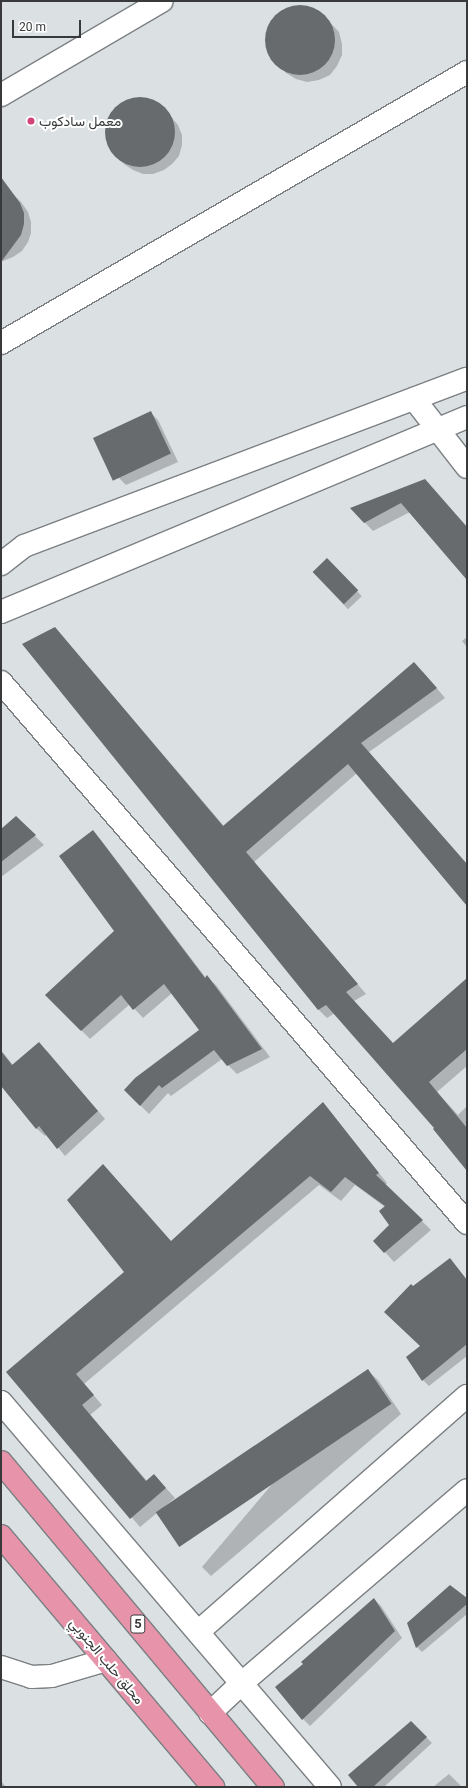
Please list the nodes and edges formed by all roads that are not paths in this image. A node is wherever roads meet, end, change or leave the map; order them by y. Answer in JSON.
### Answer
{"nodes":[{"id":1,"x":162,"y":1,"type":"edge"},
{"id":2,"x":467,"y":72,"type":"edge"},
{"id":3,"x":1,"y":96,"type":"edge"},
{"id":4,"x":1,"y":343,"type":"edge"},
{"id":5,"x":467,"y":379,"type":"edge"},
{"id":6,"x":414,"y":399,"type":"junction"},
{"id":7,"x":467,"y":417,"type":"edge"},
{"id":8,"x":436,"y":429,"type":"junction"},
{"id":9,"x":467,"y":467,"type":"edge"},
{"id":10,"x":1,"y":564,"type":"edge"},
{"id":11,"x":1,"y":612,"type":"edge"},
{"id":12,"x":1,"y":682,"type":"edge"},
{"id":13,"x":467,"y":1223,"type":"edge"},
{"id":14,"x":467,"y":1396,"type":"edge"},
{"id":15,"x":1,"y":1402,"type":"edge"},
{"id":16,"x":1,"y":1462,"type":"edge"},
{"id":17,"x":467,"y":1490,"type":"edge"},
{"id":18,"x":1,"y":1536,"type":"edge"},
{"id":19,"x":198,"y":1632,"type":"junction"},
{"id":20,"x":106,"y":1660,"type":"junction"},
{"id":21,"x":1,"y":1668,"type":"edge"},
{"id":22,"x":242,"y":1683,"type":"junction"},
{"id":23,"x":210,"y":1713,"type":"junction"},
{"id":24,"x":213,"y":1787,"type":"edge"},
{"id":25,"x":273,"y":1787,"type":"edge"},
{"id":26,"x":330,"y":1787,"type":"edge"}],
"edges":[{"from":1,"to":3,"type":"street"},
{"from":2,"to":4,"type":"street"},
{"from":5,"to":6,"type":"street"},
{"from":6,"to":8,"type":"street"},
{"from":6,"to":10,"type":"street"},
{"from":7,"to":8,"type":"street"},
{"from":8,"to":9,"type":"street"},
{"from":8,"to":11,"type":"street"},
{"from":12,"to":13,"type":"street"},
{"from":14,"to":19,"type":"street"},
{"from":15,"to":19,"type":"street"},
{"from":16,"to":23,"type":"highway","number":"5"},
{"from":17,"to":22,"type":"street"},
{"from":18,"to":20,"type":"highway","name":"محلق حلب الجنوبي"},
{"from":19,"to":22,"type":"street"},
{"from":20,"to":21,"type":"street"},
{"from":20,"to":24,"type":"highway","name":"محلق حلب الجنوبي"},
{"from":22,"to":23,"type":"street"},
{"from":22,"to":26,"type":"street"},
{"from":23,"to":25,"type":"highway","number":"5"}]}
